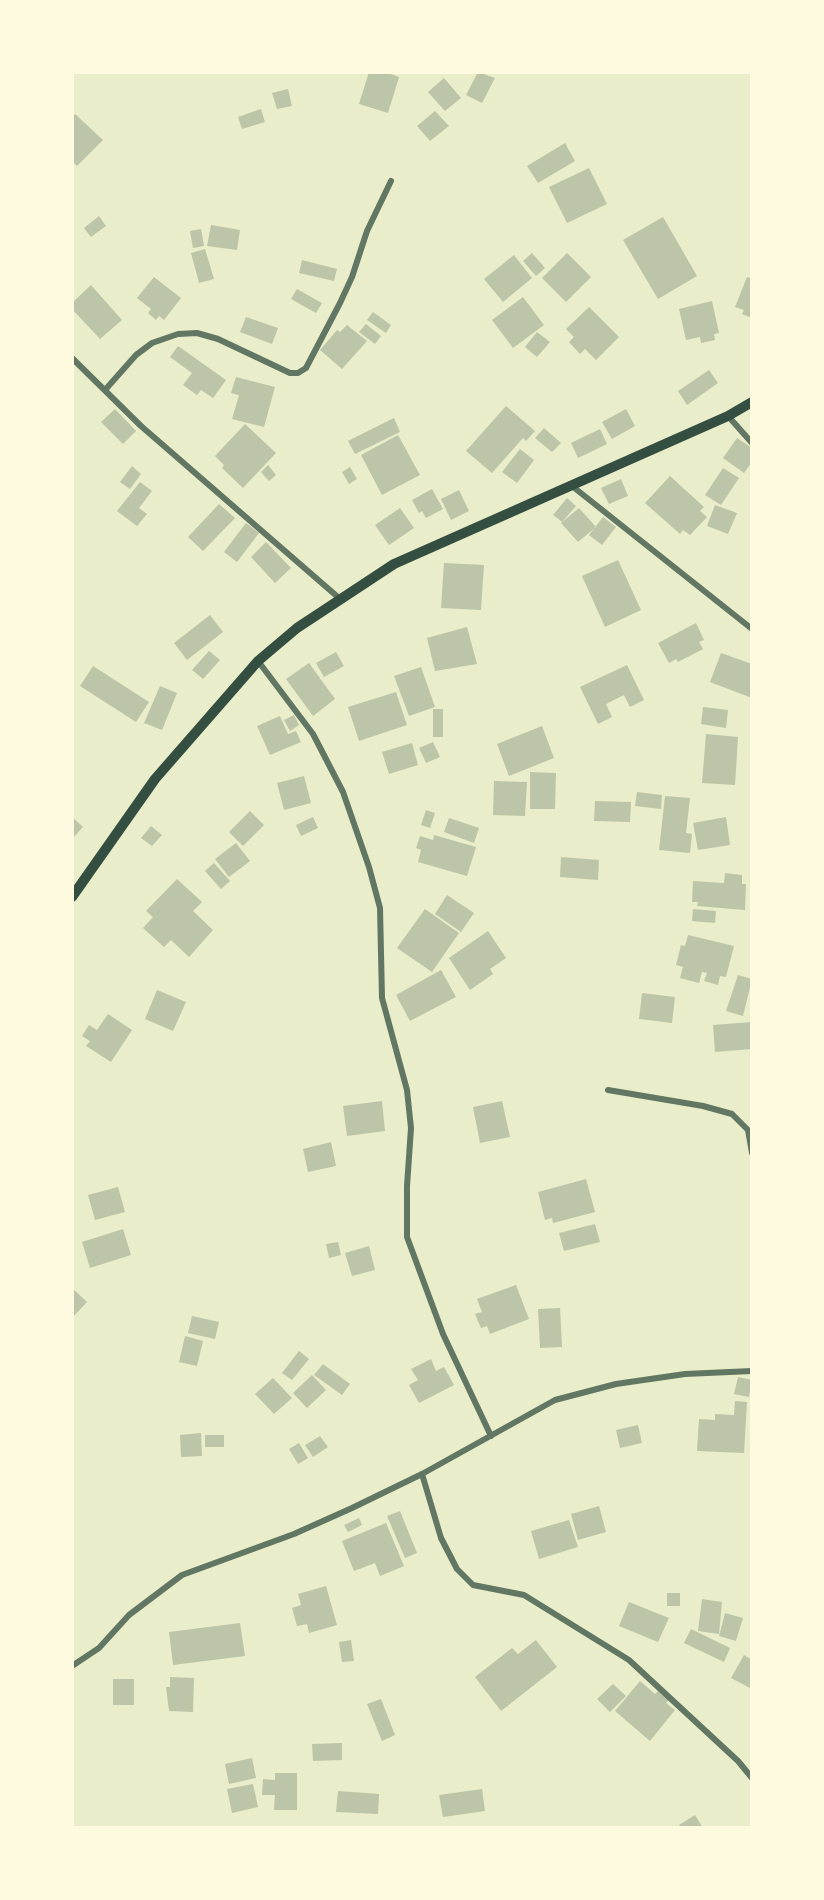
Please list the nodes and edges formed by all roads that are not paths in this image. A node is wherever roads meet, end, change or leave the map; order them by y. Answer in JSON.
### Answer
{"nodes":[{"id":1,"x":392,"y":181,"type":"dead end"},
{"id":2,"x":72,"y":358,"type":"edge"},
{"id":3,"x":105,"y":390,"type":"junction"},
{"id":4,"x":752,"y":402,"type":"edge"},
{"id":5,"x":728,"y":416,"type":"junction"},
{"id":6,"x":752,"y":443,"type":"edge"},
{"id":7,"x":571,"y":485,"type":"junction"},
{"id":8,"x":339,"y":598,"type":"junction"},
{"id":9,"x":752,"y":629,"type":"edge"},
{"id":10,"x":258,"y":661,"type":"junction"},
{"id":11,"x":72,"y":897,"type":"edge"},
{"id":12,"x":609,"y":1090,"type":"dead end"},
{"id":13,"x":752,"y":1153,"type":"edge"},
{"id":14,"x":752,"y":1371,"type":"edge"},
{"id":15,"x":491,"y":1436,"type":"junction"},
{"id":16,"x":422,"y":1474,"type":"junction"},
{"id":17,"x":72,"y":1666,"type":"edge"},
{"id":18,"x":752,"y":1778,"type":"edge"}],
"edges":[{"from":1,"to":3,"type":"street"},
{"from":2,"to":3,"type":"street"},
{"from":3,"to":8,"type":"street"},
{"from":4,"to":5,"type":"main road"},
{"from":5,"to":6,"type":"street"},
{"from":5,"to":7,"type":"main road"},
{"from":7,"to":8,"type":"main road"},
{"from":7,"to":9,"type":"street"},
{"from":8,"to":10,"type":"main road"},
{"from":10,"to":11,"type":"main road"},
{"from":10,"to":15,"type":"street"},
{"from":12,"to":13,"type":"street"},
{"from":14,"to":15,"type":"street"},
{"from":15,"to":16,"type":"street"},
{"from":16,"to":17,"type":"street"},
{"from":16,"to":18,"type":"street"}]}
